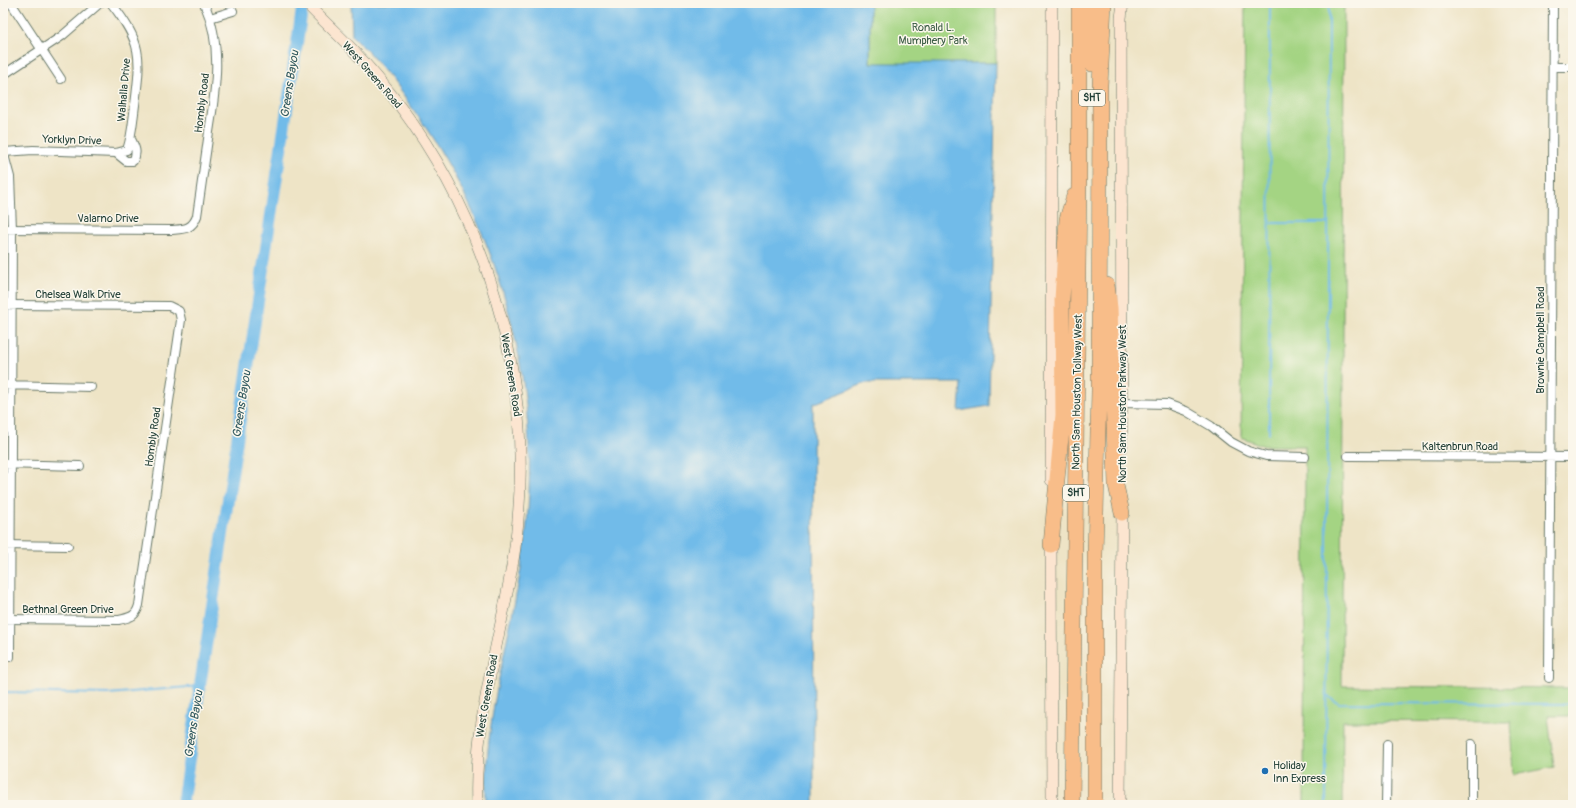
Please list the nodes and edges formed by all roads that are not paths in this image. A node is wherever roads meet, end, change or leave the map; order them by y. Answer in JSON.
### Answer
{"nodes":[{"id":1,"x":11,"y":3,"type":"edge"},
{"id":2,"x":100,"y":3,"type":"edge"},
{"id":3,"x":111,"y":3,"type":"edge"},
{"id":4,"x":204,"y":3,"type":"edge"},
{"id":5,"x":306,"y":3,"type":"edge"},
{"id":6,"x":1052,"y":3,"type":"edge"},
{"id":7,"x":1079,"y":3,"type":"edge"},
{"id":8,"x":1092,"y":3,"type":"edge"},
{"id":9,"x":1104,"y":3,"type":"edge"},
{"id":10,"x":1123,"y":3,"type":"edge"},
{"id":11,"x":1553,"y":3,"type":"edge"},
{"id":12,"x":233,"y":11,"type":"dead end"},
{"id":13,"x":210,"y":18,"type":"junction"},
{"id":14,"x":41,"y":51,"type":"junction"},
{"id":15,"x":1553,"y":67,"type":"junction"},
{"id":16,"x":1573,"y":67,"type":"edge"},
{"id":17,"x":3,"y":75,"type":"edge"},
{"id":18,"x":61,"y":79,"type":"dead end"},
{"id":19,"x":131,"y":139,"type":"junction"},
{"id":20,"x":3,"y":151,"type":"edge"},
{"id":21,"x":116,"y":153,"type":"junction"},
{"id":22,"x":1079,"y":180,"type":"junction"},
{"id":23,"x":198,"y":208,"type":"joint"},
{"id":24,"x":1099,"y":228,"type":"junction"},
{"id":25,"x":3,"y":229,"type":"edge"},
{"id":26,"x":12,"y":229,"type":"junction"},
{"id":27,"x":3,"y":305,"type":"edge"},
{"id":28,"x":12,"y":305,"type":"junction"},
{"id":29,"x":152,"y":306,"type":"joint"},
{"id":30,"x":7,"y":385,"type":"edge"},
{"id":31,"x":91,"y":387,"type":"dead end"},
{"id":32,"x":1122,"y":403,"type":"junction"},
{"id":33,"x":1348,"y":456,"type":"dead end"},
{"id":34,"x":1305,"y":457,"type":"dead end"},
{"id":35,"x":1551,"y":457,"type":"junction"},
{"id":36,"x":1573,"y":457,"type":"edge"},
{"id":37,"x":7,"y":464,"type":"edge"},
{"id":38,"x":80,"y":466,"type":"dead end"},
{"id":39,"x":1122,"y":513,"type":"junction"},
{"id":40,"x":7,"y":545,"type":"edge"},
{"id":41,"x":1051,"y":545,"type":"junction"},
{"id":42,"x":68,"y":546,"type":"dead end"},
{"id":43,"x":1095,"y":554,"type":"junction"},
{"id":44,"x":141,"y":594,"type":"joint"},
{"id":45,"x":7,"y":619,"type":"edge"},
{"id":46,"x":10,"y":657,"type":"dead end"},
{"id":47,"x":1550,"y":678,"type":"dead end"},
{"id":48,"x":1387,"y":744,"type":"dead end"},
{"id":49,"x":1472,"y":744,"type":"dead end"},
{"id":50,"x":476,"y":805,"type":"edge"},
{"id":51,"x":1052,"y":805,"type":"edge"},
{"id":52,"x":1072,"y":805,"type":"edge"},
{"id":53,"x":1095,"y":805,"type":"edge"},
{"id":54,"x":1120,"y":805,"type":"edge"},
{"id":55,"x":1386,"y":805,"type":"edge"},
{"id":56,"x":1472,"y":805,"type":"edge"}],
"edges":[{"from":1,"to":14,"type":"street"},
{"from":2,"to":14,"type":"street"},
{"from":3,"to":19,"type":"street","name":"Walhalla Drive"},
{"from":4,"to":13,"type":"street","name":"Hombly Road"},
{"from":5,"to":50,"type":"main road","name":"West Greens Road"},
{"from":6,"to":41,"type":"main road"},
{"from":7,"to":22,"type":"highway","name":"North Sam Houston Tollway West","number":"SHT"},
{"from":8,"to":43,"type":"highway","name":"North Sam Houston Tollway West","number":"SHT"},
{"from":9,"to":24,"type":"highway","name":"North Sam Houston Tollway West","number":"SHT"},
{"from":10,"to":32,"type":"main road","name":"North Sam Houston Parkway West"},
{"from":11,"to":15,"type":"street","name":"Brownie Campbell Road"},
{"from":12,"to":13,"type":"street"},
{"from":13,"to":23,"type":"street","name":"Hombly Road"},
{"from":14,"to":17,"type":"street"},
{"from":14,"to":18,"type":"street"},
{"from":15,"to":16,"type":"street"},
{"from":15,"to":35,"type":"street","name":"Brownie Campbell Road"},
{"from":19,"to":21,"type":"street","name":"Yorklyn Drive"},
{"from":19,"to":21,"type":"street","name":"Walhalla Drive"},
{"from":20,"to":21,"type":"street","name":"Yorklyn Drive"},
{"from":20,"to":26,"type":"street"},
{"from":22,"to":41,"type":"highway"},
{"from":22,"to":52,"type":"highway","name":"North Sam Houston Tollway West","number":"SHT"},
{"from":23,"to":26,"type":"street","name":"Valarno Drive"},
{"from":24,"to":39,"type":"highway"},
{"from":24,"to":43,"type":"highway","name":"North Sam Houston Tollway West","number":"SHT"},
{"from":25,"to":26,"type":"street","name":"Valarno Drive"},
{"from":26,"to":28,"type":"street"},
{"from":27,"to":28,"type":"street","name":"Chelsea Walk Drive"},
{"from":28,"to":29,"type":"street","name":"Chelsea Walk Drive"},
{"from":28,"to":30,"type":"street"},
{"from":29,"to":44,"type":"street","name":"Hombly Road"},
{"from":30,"to":31,"type":"street"},
{"from":30,"to":37,"type":"street"},
{"from":32,"to":34,"type":"street"},
{"from":32,"to":39,"type":"main road","name":"North Sam Houston Parkway West"},
{"from":33,"to":35,"type":"street","name":"Kaltenbrun Road"},
{"from":35,"to":36,"type":"street","name":"Kaltenbrun Road"},
{"from":35,"to":47,"type":"street","name":"Brownie Campbell Road"},
{"from":37,"to":38,"type":"street"},
{"from":37,"to":40,"type":"street"},
{"from":39,"to":54,"type":"main road","name":"North Sam Houston Parkway West"},
{"from":40,"to":42,"type":"street"},
{"from":40,"to":45,"type":"street"},
{"from":41,"to":51,"type":"main road"},
{"from":43,"to":53,"type":"highway","name":"North Sam Houston Tollway West","number":"SHT"},
{"from":44,"to":45,"type":"street","name":"Bethnal Green Drive"},
{"from":45,"to":46,"type":"street"},
{"from":48,"to":55,"type":"street"},
{"from":49,"to":56,"type":"street"}]}
